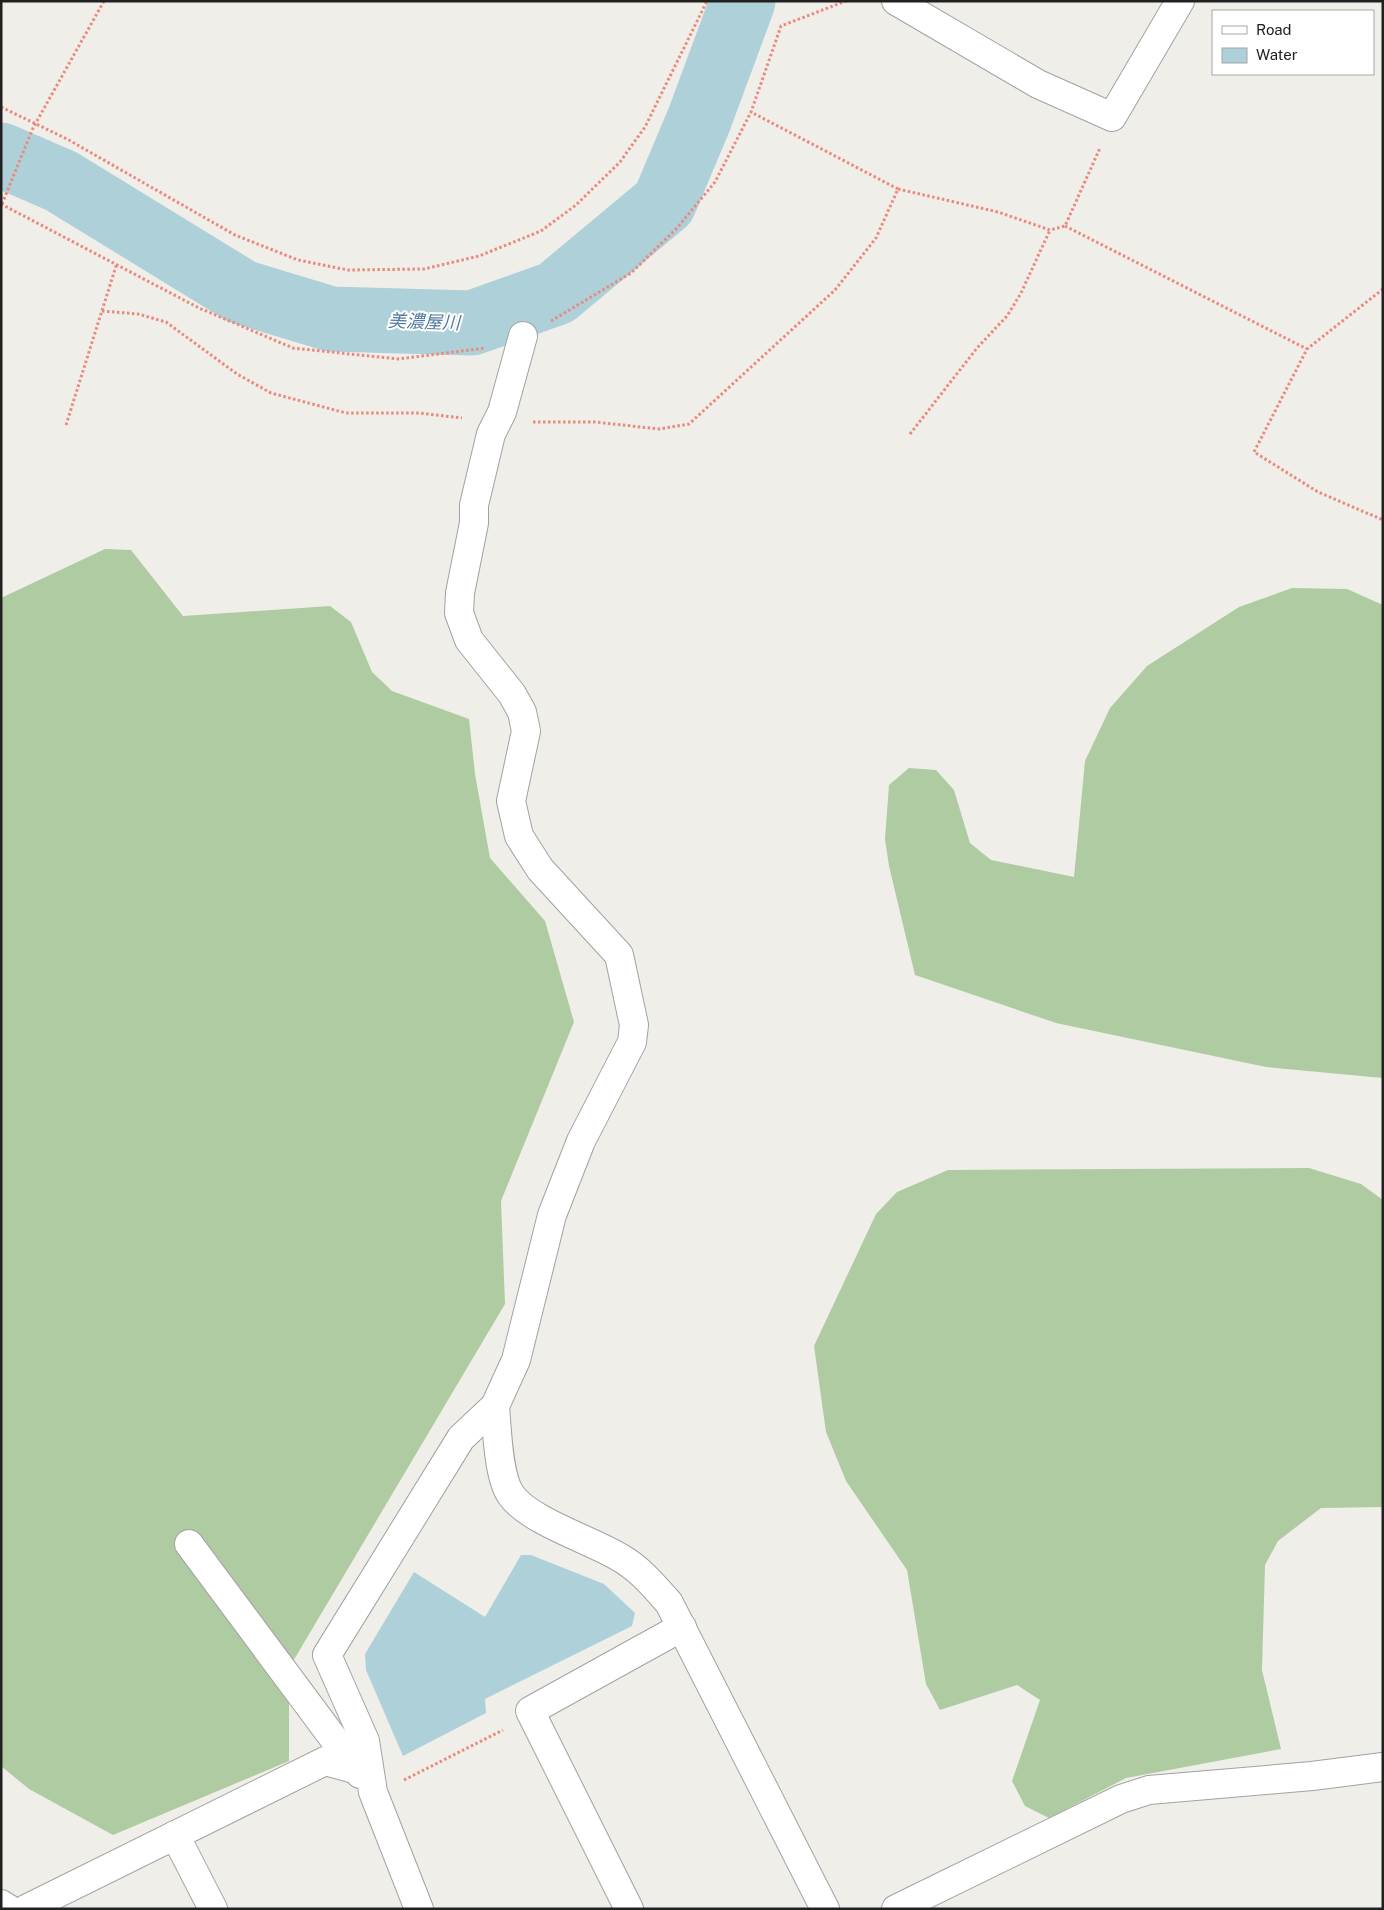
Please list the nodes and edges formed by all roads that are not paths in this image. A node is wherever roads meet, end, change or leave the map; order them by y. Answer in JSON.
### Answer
{"nodes":[{"id":1,"x":896,"y":1,"type":"edge"},
{"id":2,"x":1180,"y":1,"type":"edge"},
{"id":3,"x":523,"y":336,"type":"road end"},
{"id":4,"x":495,"y":1406,"type":"junction"},
{"id":5,"x":189,"y":1544,"type":"dead end"},
{"id":6,"x":682,"y":1627,"type":"junction"},
{"id":7,"x":1383,"y":1767,"type":"edge"},
{"id":8,"x":365,"y":1781,"type":"junction"},
{"id":9,"x":175,"y":1835,"type":"junction"},
{"id":10,"x":1,"y":1904,"type":"edge"},
{"id":11,"x":9,"y":1909,"type":"edge"},
{"id":12,"x":26,"y":1909,"type":"edge"},
{"id":13,"x":213,"y":1909,"type":"edge"},
{"id":14,"x":419,"y":1909,"type":"edge"},
{"id":15,"x":629,"y":1909,"type":"edge"},
{"id":16,"x":825,"y":1909,"type":"edge"},
{"id":17,"x":896,"y":1909,"type":"edge"}],
"edges":[{"from":1,"to":2,"type":"street"},
{"from":3,"to":4,"type":"street"},
{"from":4,"to":6,"type":"street"},
{"from":4,"to":8,"type":"street"},
{"from":5,"to":8,"type":"street"},
{"from":6,"to":15,"type":"street"},
{"from":6,"to":16,"type":"street"},
{"from":7,"to":17,"type":"street"},
{"from":8,"to":9,"type":"street"},
{"from":8,"to":14,"type":"street"},
{"from":9,"to":12,"type":"street"},
{"from":9,"to":13,"type":"street"},
{"from":10,"to":11,"type":"street"}]}
